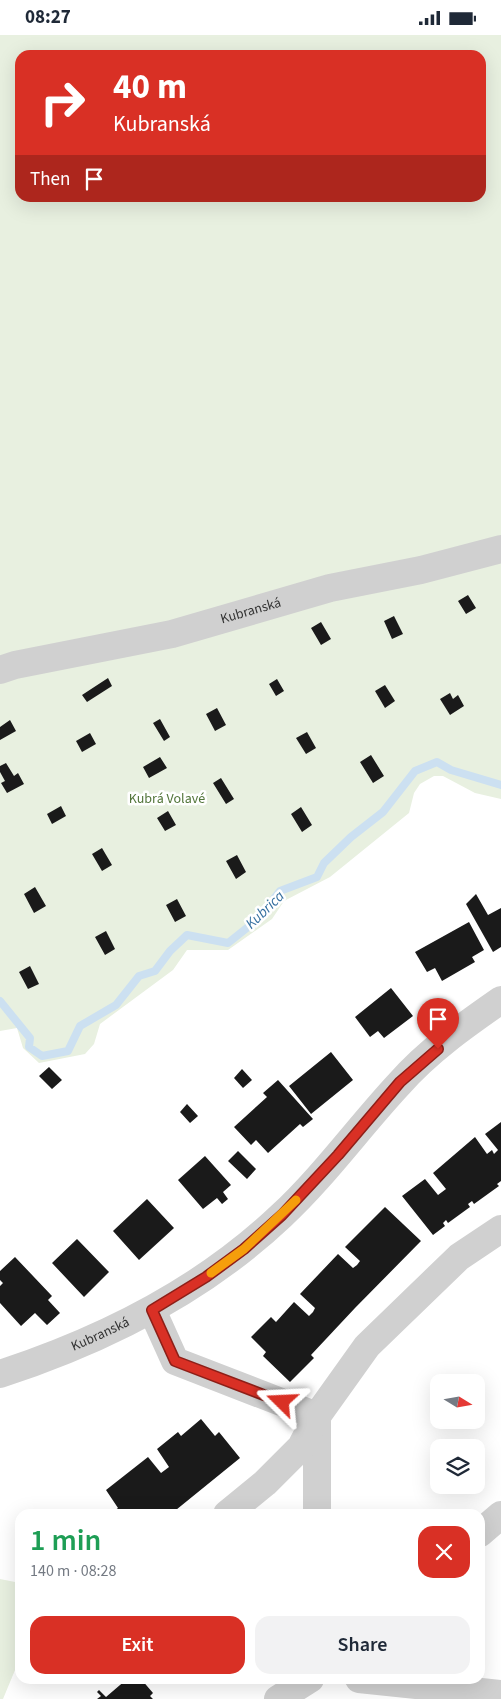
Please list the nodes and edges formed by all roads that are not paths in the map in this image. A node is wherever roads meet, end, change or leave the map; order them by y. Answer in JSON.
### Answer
{"nodes":[{"id":1,"x":501,"y":549,"type":"edge"},
{"id":2,"x":0,"y":671,"type":"edge"},
{"id":3,"x":501,"y":1000,"type":"edge"},
{"id":4,"x":501,"y":1229,"type":"edge"},
{"id":5,"x":152,"y":1310,"type":"junction"},
{"id":6,"x":0,"y":1374,"type":"edge"},
{"id":7,"x":317,"y":1415,"type":"junction"},
{"id":8,"x":233,"y":1509,"type":"edge"},
{"id":9,"x":318,"y":1509,"type":"edge"},
{"id":10,"x":501,"y":1515,"type":"edge"},
{"id":11,"x":485,"y":1529,"type":"edge"},
{"id":12,"x":302,"y":1684,"type":"edge"},
{"id":13,"x":406,"y":1684,"type":"edge"},
{"id":14,"x":501,"y":1694,"type":"edge"},
{"id":15,"x":278,"y":1699,"type":"edge"}],
"edges":[{"from":1,"to":2,"type":"street","name":"Kubranská"},
{"from":3,"to":5,"type":"street","name":"Kubranská"},
{"from":4,"to":7,"type":"street"},
{"from":5,"to":6,"type":"street","name":"Kubranská"},
{"from":5,"to":7,"type":"street"},
{"from":7,"to":8,"type":"street"},
{"from":7,"to":9,"type":"street"},
{"from":10,"to":11,"type":"street"},
{"from":12,"to":15,"type":"street"},
{"from":13,"to":14,"type":"street"}]}
